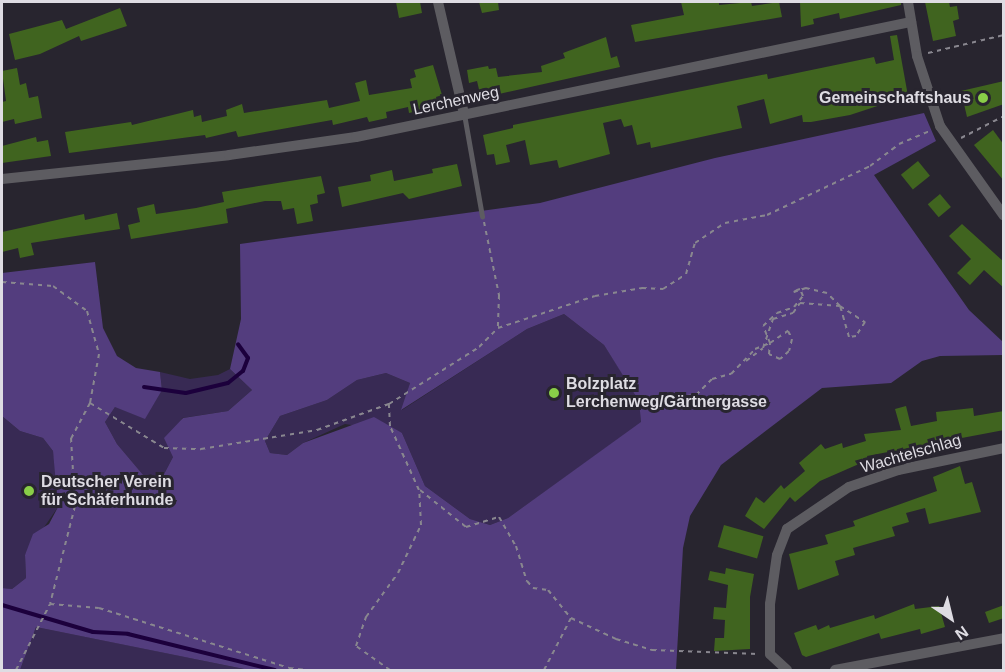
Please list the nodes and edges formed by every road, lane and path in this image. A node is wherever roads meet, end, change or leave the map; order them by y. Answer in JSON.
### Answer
{"nodes":[{"id":1,"x":438,"y":2,"type":"edge"},
{"id":2,"x":908,"y":2,"type":"edge"},
{"id":3,"x":911,"y":22,"type":"junction"},
{"id":4,"x":1004,"y":35,"type":"edge"},
{"id":5,"x":917,"y":56,"type":"junction"},
{"id":6,"x":464,"y":114,"type":"junction"},
{"id":7,"x":1004,"y":116,"type":"edge"},
{"id":8,"x":940,"y":126,"type":"junction"},
{"id":9,"x":950,"y":143,"type":"junction"},
{"id":10,"x":2,"y":179,"type":"edge"},
{"id":11,"x":482,"y":216,"type":"joint"},
{"id":12,"x":1004,"y":216,"type":"edge"},
{"id":13,"x":2,"y":282,"type":"edge"},
{"id":14,"x":840,"y":306,"type":"junction"},
{"id":15,"x":2,"y":315,"type":"edge"},
{"id":16,"x":498,"y":328,"type":"junction"},
{"id":17,"x":768,"y":337,"type":"junction"},
{"id":18,"x":770,"y":343,"type":"junction"},
{"id":19,"x":764,"y":345,"type":"junction"},
{"id":20,"x":2,"y":354,"type":"edge"},
{"id":21,"x":659,"y":393,"type":"dead end"},
{"id":22,"x":90,"y":403,"type":"junction"},
{"id":23,"x":388,"y":404,"type":"junction"},
{"id":24,"x":1004,"y":448,"type":"edge"},
{"id":25,"x":417,"y":488,"type":"junction"},
{"id":26,"x":50,"y":604,"type":"junction"},
{"id":27,"x":572,"y":618,"type":"junction"},
{"id":28,"x":1004,"y":638,"type":"edge"},
{"id":29,"x":770,"y":654,"type":"junction"},
{"id":30,"x":16,"y":670,"type":"edge"},
{"id":31,"x":307,"y":670,"type":"edge"},
{"id":32,"x":390,"y":670,"type":"edge"},
{"id":33,"x":544,"y":670,"type":"edge"},
{"id":34,"x":787,"y":670,"type":"edge"},
{"id":35,"x":835,"y":670,"type":"edge"}],
"edges":[{"from":1,"to":6,"type":"street"},
{"from":2,"to":3,"type":"street"},
{"from":3,"to":5,"type":"street"},
{"from":3,"to":6,"type":"street","name":"Lerchenweg"},
{"from":4,"to":5,"type":"path"},
{"from":5,"to":8,"type":"street"},
{"from":6,"to":10,"type":"street","name":"Lerchenweg"},
{"from":6,"to":11,"type":"lane"},
{"from":7,"to":9,"type":"path"},
{"from":8,"to":9,"type":"street"},
{"from":8,"to":16,"type":"path"},
{"from":9,"to":12,"type":"street"},
{"from":11,"to":16,"type":"path"},
{"from":13,"to":22,"type":"path"},
{"from":14,"to":14,"type":"path"},
{"from":14,"to":17,"type":"path"},
{"from":14,"to":17,"type":"path"},
{"from":15,"to":20,"type":"path"},
{"from":16,"to":23,"type":"path"},
{"from":17,"to":18,"type":"path"},
{"from":17,"to":19,"type":"path"},
{"from":18,"to":18,"type":"path"},
{"from":18,"to":19,"type":"path"},
{"from":19,"to":21,"type":"path"},
{"from":22,"to":23,"type":"path"},
{"from":22,"to":26,"type":"path"},
{"from":23,"to":25,"type":"path"},
{"from":24,"to":29,"type":"street","name":"Wachtelschlag"},
{"from":25,"to":27,"type":"path"},
{"from":25,"to":32,"type":"path"},
{"from":26,"to":30,"type":"path"},
{"from":26,"to":31,"type":"path"},
{"from":27,"to":29,"type":"path"},
{"from":27,"to":33,"type":"path"},
{"from":28,"to":35,"type":"street"},
{"from":29,"to":34,"type":"street"}]}
